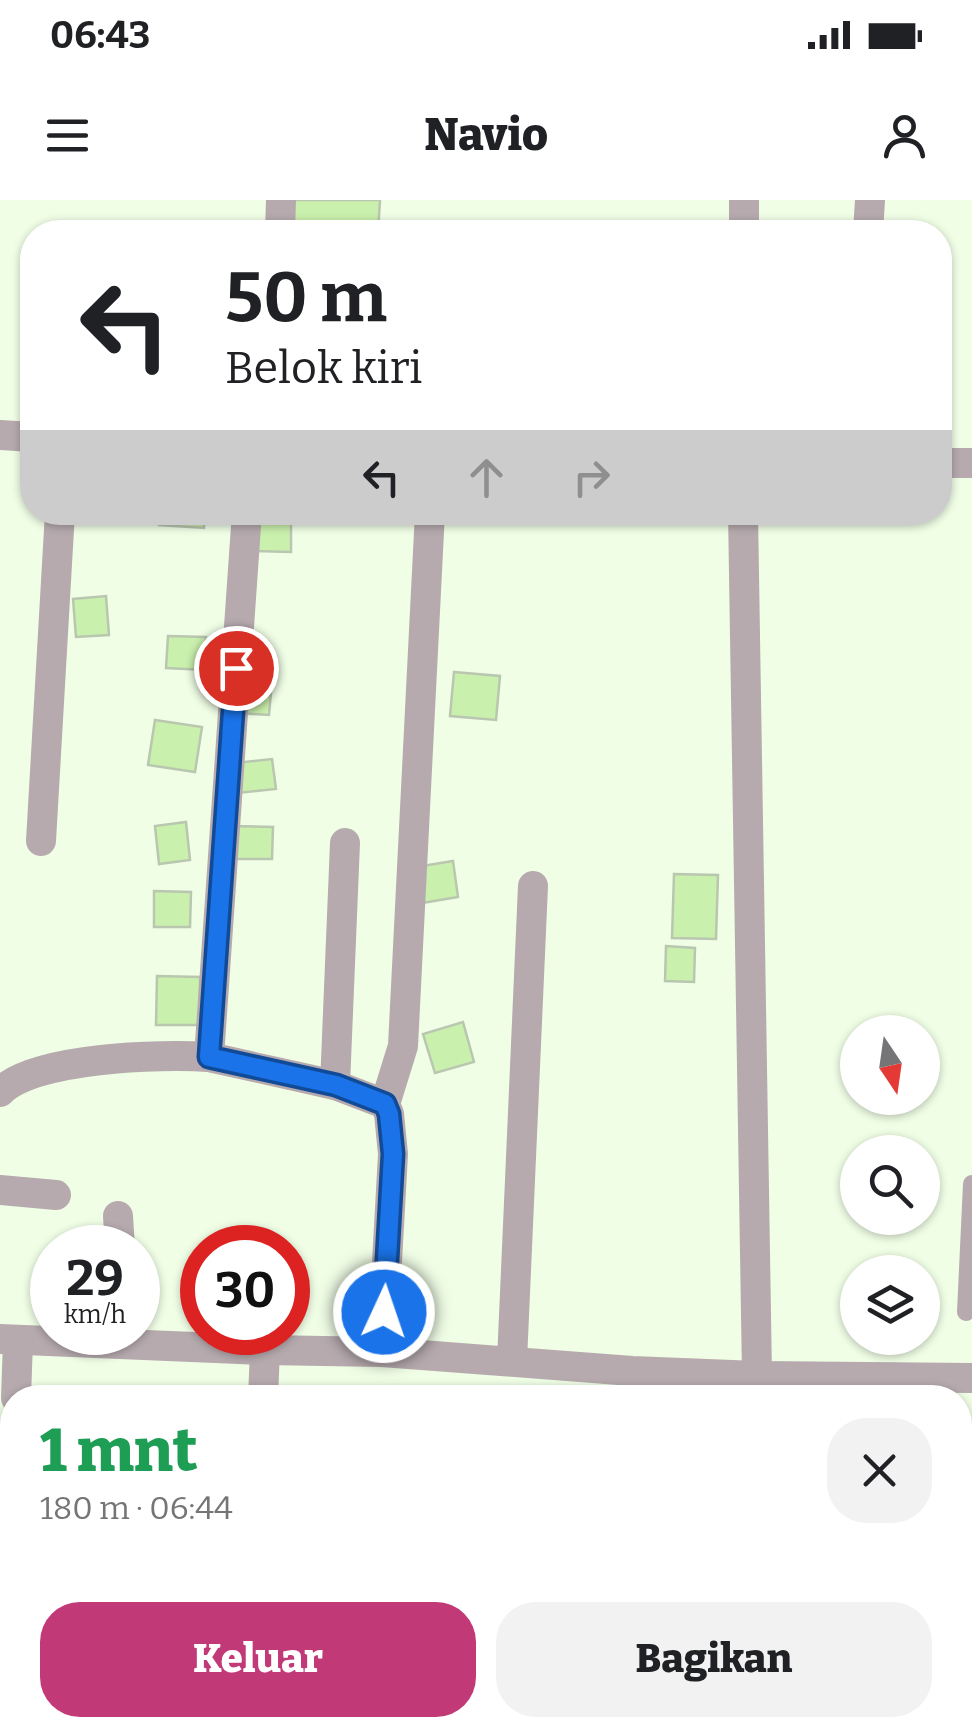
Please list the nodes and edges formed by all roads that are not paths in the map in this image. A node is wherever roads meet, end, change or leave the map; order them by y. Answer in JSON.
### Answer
{"nodes":[{"id":1,"x":59,"y":525,"type":"edge"},
{"id":2,"x":245,"y":525,"type":"edge"},
{"id":3,"x":429,"y":525,"type":"edge"},
{"id":4,"x":743,"y":525,"type":"edge"},
{"id":5,"x":41,"y":841,"type":"dead end"},
{"id":6,"x":345,"y":843,"type":"dead end"},
{"id":7,"x":533,"y":886,"type":"dead end"},
{"id":8,"x":209,"y":1057,"type":"junction"},
{"id":9,"x":336,"y":1085,"type":"junction"},
{"id":10,"x":0,"y":1092,"type":"edge"},
{"id":11,"x":385,"y":1104,"type":"junction"},
{"id":12,"x":972,"y":1184,"type":"edge"},
{"id":13,"x":0,"y":1190,"type":"edge"},
{"id":14,"x":56,"y":1196,"type":"dead end"},
{"id":15,"x":118,"y":1216,"type":"dead end"},
{"id":16,"x":119,"y":1225,"type":"edge"},
{"id":17,"x":966,"y":1312,"type":"dead end"},
{"id":18,"x":9,"y":1340,"type":"edge"},
{"id":19,"x":310,"y":1351,"type":"edge"},
{"id":20,"x":382,"y":1352,"type":"junction"},
{"id":21,"x":265,"y":1355,"type":"edge"},
{"id":22,"x":512,"y":1361,"type":"junction"},
{"id":23,"x":757,"y":1376,"type":"junction"},
{"id":24,"x":972,"y":1378,"type":"edge"},
{"id":25,"x":587,"y":1383,"type":"edge"},
{"id":26,"x":14,"y":1385,"type":"edge"},
{"id":27,"x":264,"y":1385,"type":"edge"}],
"edges":[{"from":1,"to":5,"type":"street"},
{"from":2,"to":8,"type":"street"},
{"from":3,"to":11,"type":"street"},
{"from":4,"to":23,"type":"street"},
{"from":6,"to":9,"type":"street"},
{"from":7,"to":22,"type":"street"},
{"from":8,"to":9,"type":"street"},
{"from":8,"to":10,"type":"street"},
{"from":9,"to":11,"type":"street"},
{"from":11,"to":20,"type":"street"},
{"from":12,"to":17,"type":"lane"},
{"from":13,"to":14,"type":"street"},
{"from":15,"to":16,"type":"street"},
{"from":18,"to":26,"type":"street"},
{"from":19,"to":20,"type":"street"},
{"from":20,"to":22,"type":"street"},
{"from":21,"to":27,"type":"street"},
{"from":22,"to":25,"type":"street"},
{"from":23,"to":24,"type":"street"},
{"from":23,"to":25,"type":"street"}]}
